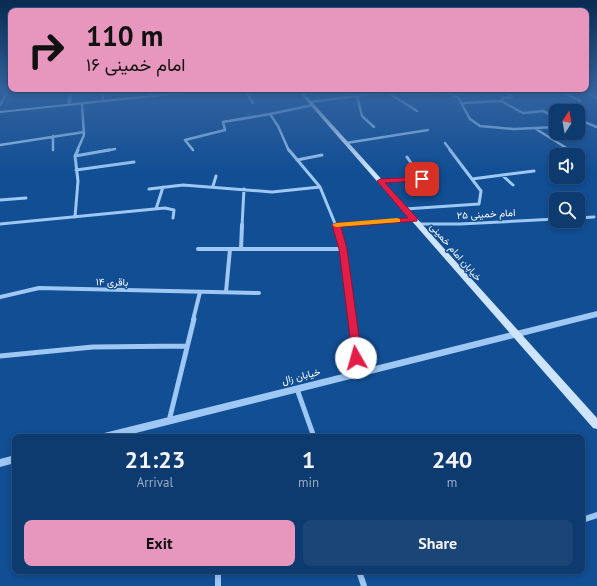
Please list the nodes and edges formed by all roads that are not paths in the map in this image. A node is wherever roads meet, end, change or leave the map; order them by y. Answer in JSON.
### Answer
{"nodes":[{"id":1,"x":83,"y":118,"type":"edge"},
{"id":2,"x":244,"y":118,"type":"edge"},
{"id":3,"x":273,"y":118,"type":"edge"},
{"id":4,"x":325,"y":118,"type":"edge"},
{"id":5,"x":365,"y":118,"type":"edge"},
{"id":6,"x":469,"y":118,"type":"edge"},
{"id":7,"x":585,"y":122,"type":"edge"},
{"id":8,"x":374,"y":127,"type":"dead end"},
{"id":9,"x":597,"y":127,"type":"edge"},
{"id":10,"x":549,"y":128,"type":"edge"},
{"id":11,"x":535,"y":129,"type":"junction"},
{"id":12,"x":428,"y":130,"type":"dead end"},
{"id":13,"x":84,"y":132,"type":"junction"},
{"id":14,"x":53,"y":136,"type":"junction"},
{"id":15,"x":346,"y":143,"type":"junction"},
{"id":16,"x":445,"y":143,"type":"dead end"},
{"id":17,"x":0,"y":145,"type":"edge"},
{"id":18,"x":566,"y":148,"type":"edge"},
{"id":19,"x":115,"y":149,"type":"dead end"},
{"id":20,"x":53,"y":150,"type":"dead end"},
{"id":21,"x":193,"y":150,"type":"dead end"},
{"id":22,"x":322,"y":155,"type":"dead end"},
{"id":23,"x":74,"y":156,"type":"junction"},
{"id":24,"x":407,"y":157,"type":"dead end"},
{"id":25,"x":297,"y":160,"type":"junction"},
{"id":26,"x":134,"y":162,"type":"dead end"},
{"id":27,"x":76,"y":170,"type":"junction"},
{"id":28,"x":534,"y":171,"type":"dead end"},
{"id":29,"x":502,"y":175,"type":"junction"},
{"id":30,"x":216,"y":176,"type":"dead end"},
{"id":31,"x":472,"y":179,"type":"junction"},
{"id":32,"x":380,"y":181,"type":"junction"},
{"id":33,"x":513,"y":185,"type":"dead end"},
{"id":34,"x":212,"y":186,"type":"junction"},
{"id":35,"x":163,"y":187,"type":"junction"},
{"id":36,"x":320,"y":187,"type":"junction"},
{"id":37,"x":149,"y":189,"type":"dead end"},
{"id":38,"x":244,"y":189,"type":"junction"},
{"id":39,"x":26,"y":198,"type":"dead end"},
{"id":40,"x":0,"y":200,"type":"edge"},
{"id":41,"x":156,"y":209,"type":"junction"},
{"id":42,"x":405,"y":209,"type":"junction"},
{"id":43,"x":74,"y":217,"type":"junction"},
{"id":44,"x":173,"y":218,"type":"dead end"},
{"id":45,"x":585,"y":218,"type":"edge"},
{"id":46,"x":594,"y":218,"type":"dead end"},
{"id":47,"x":549,"y":219,"type":"edge"},
{"id":48,"x":416,"y":222,"type":"junction"},
{"id":49,"x":0,"y":224,"type":"edge"},
{"id":50,"x":336,"y":225,"type":"junction"},
{"id":51,"x":198,"y":249,"type":"dead end"},
{"id":52,"x":230,"y":249,"type":"junction"},
{"id":53,"x":241,"y":249,"type":"junction"},
{"id":54,"x":343,"y":249,"type":"junction"},
{"id":55,"x":200,"y":292,"type":"junction"},
{"id":56,"x":226,"y":292,"type":"junction"},
{"id":57,"x":259,"y":293,"type":"dead end"},
{"id":58,"x":0,"y":297,"type":"edge"},
{"id":59,"x":597,"y":314,"type":"edge"},
{"id":60,"x":515,"y":334,"type":"junction"},
{"id":61,"x":187,"y":346,"type":"junction"},
{"id":62,"x":0,"y":356,"type":"edge"},
{"id":63,"x":358,"y":374,"type":"junction"},
{"id":64,"x":297,"y":389,"type":"junction"},
{"id":65,"x":169,"y":421,"type":"junction"},
{"id":66,"x":597,"y":425,"type":"edge"},
{"id":67,"x":116,"y":434,"type":"edge"},
{"id":68,"x":313,"y":434,"type":"edge"},
{"id":69,"x":12,"y":460,"type":"edge"},
{"id":70,"x":0,"y":463,"type":"edge"},
{"id":71,"x":597,"y":515,"type":"edge"},
{"id":72,"x":585,"y":519,"type":"edge"},
{"id":73,"x":218,"y":574,"type":"edge"},
{"id":74,"x":360,"y":574,"type":"edge"},
{"id":75,"x":218,"y":586,"type":"edge"},
{"id":76,"x":364,"y":586,"type":"edge"}],
"edges":[{"from":1,"to":13,"type":"street"},
{"from":2,"to":21,"type":"street"},
{"from":3,"to":25,"type":"street"},
{"from":4,"to":15,"type":"main road","name":"خیابان امام خمینی"},
{"from":5,"to":8,"type":"street"},
{"from":6,"to":11,"type":"street"},
{"from":7,"to":9,"type":"street"},
{"from":10,"to":11,"type":"street"},
{"from":11,"to":18,"type":"street"},
{"from":12,"to":15,"type":"street"},
{"from":13,"to":14,"type":"street"},
{"from":13,"to":23,"type":"street"},
{"from":14,"to":17,"type":"street"},
{"from":14,"to":20,"type":"street"},
{"from":15,"to":32,"type":"main road","name":"خیابان امام خمینی"},
{"from":16,"to":31,"type":"street"},
{"from":19,"to":23,"type":"street"},
{"from":22,"to":25,"type":"street"},
{"from":23,"to":27,"type":"street"},
{"from":24,"to":32,"type":"street"},
{"from":25,"to":36,"type":"street"},
{"from":26,"to":27,"type":"street"},
{"from":27,"to":43,"type":"street"},
{"from":28,"to":29,"type":"street"},
{"from":29,"to":31,"type":"street"},
{"from":29,"to":33,"type":"street"},
{"from":30,"to":34,"type":"street"},
{"from":31,"to":42,"type":"street"},
{"from":32,"to":42,"type":"main road","name":"خیابان امام خمینی"},
{"from":34,"to":35,"type":"street"},
{"from":34,"to":38,"type":"street"},
{"from":35,"to":37,"type":"street"},
{"from":35,"to":41,"type":"street"},
{"from":36,"to":38,"type":"street"},
{"from":36,"to":50,"type":"street"},
{"from":38,"to":53,"type":"street"},
{"from":39,"to":40,"type":"street"},
{"from":41,"to":43,"type":"street"},
{"from":41,"to":44,"type":"street"},
{"from":42,"to":48,"type":"main road","name":"خیابان امام خمینی"},
{"from":43,"to":49,"type":"street"},
{"from":45,"to":46,"type":"street"},
{"from":47,"to":48,"type":"street","name":"امام خمینی ۲۵"},
{"from":48,"to":50,"type":"street","name":"امام خمینی ۲۵"},
{"from":48,"to":60,"type":"main road","name":"خیابان امام خمینی"},
{"from":50,"to":54,"type":"street"},
{"from":51,"to":52,"type":"street"},
{"from":52,"to":53,"type":"street"},
{"from":52,"to":56,"type":"street"},
{"from":53,"to":54,"type":"street"},
{"from":54,"to":63,"type":"street"},
{"from":55,"to":56,"type":"street","name":"باقری ۱۴"},
{"from":55,"to":58,"type":"street","name":"باقری ۱۴"},
{"from":55,"to":61,"type":"street"},
{"from":56,"to":57,"type":"street","name":"باقری ۱۴"},
{"from":59,"to":60,"type":"street","name":"خیابان زال"},
{"from":60,"to":63,"type":"street","name":"خیابان زال"},
{"from":60,"to":66,"type":"main road","name":"خیابان امام خمینی"},
{"from":61,"to":62,"type":"street"},
{"from":61,"to":65,"type":"street"},
{"from":63,"to":64,"type":"street","name":"خیابان زال"},
{"from":64,"to":65,"type":"street","name":"خیابان زال"},
{"from":64,"to":68,"type":"street"},
{"from":65,"to":67,"type":"street","name":"خیابان زال"},
{"from":69,"to":70,"type":"street"},
{"from":71,"to":72,"type":"street"},
{"from":73,"to":75,"type":"street"},
{"from":74,"to":76,"type":"street"}]}
